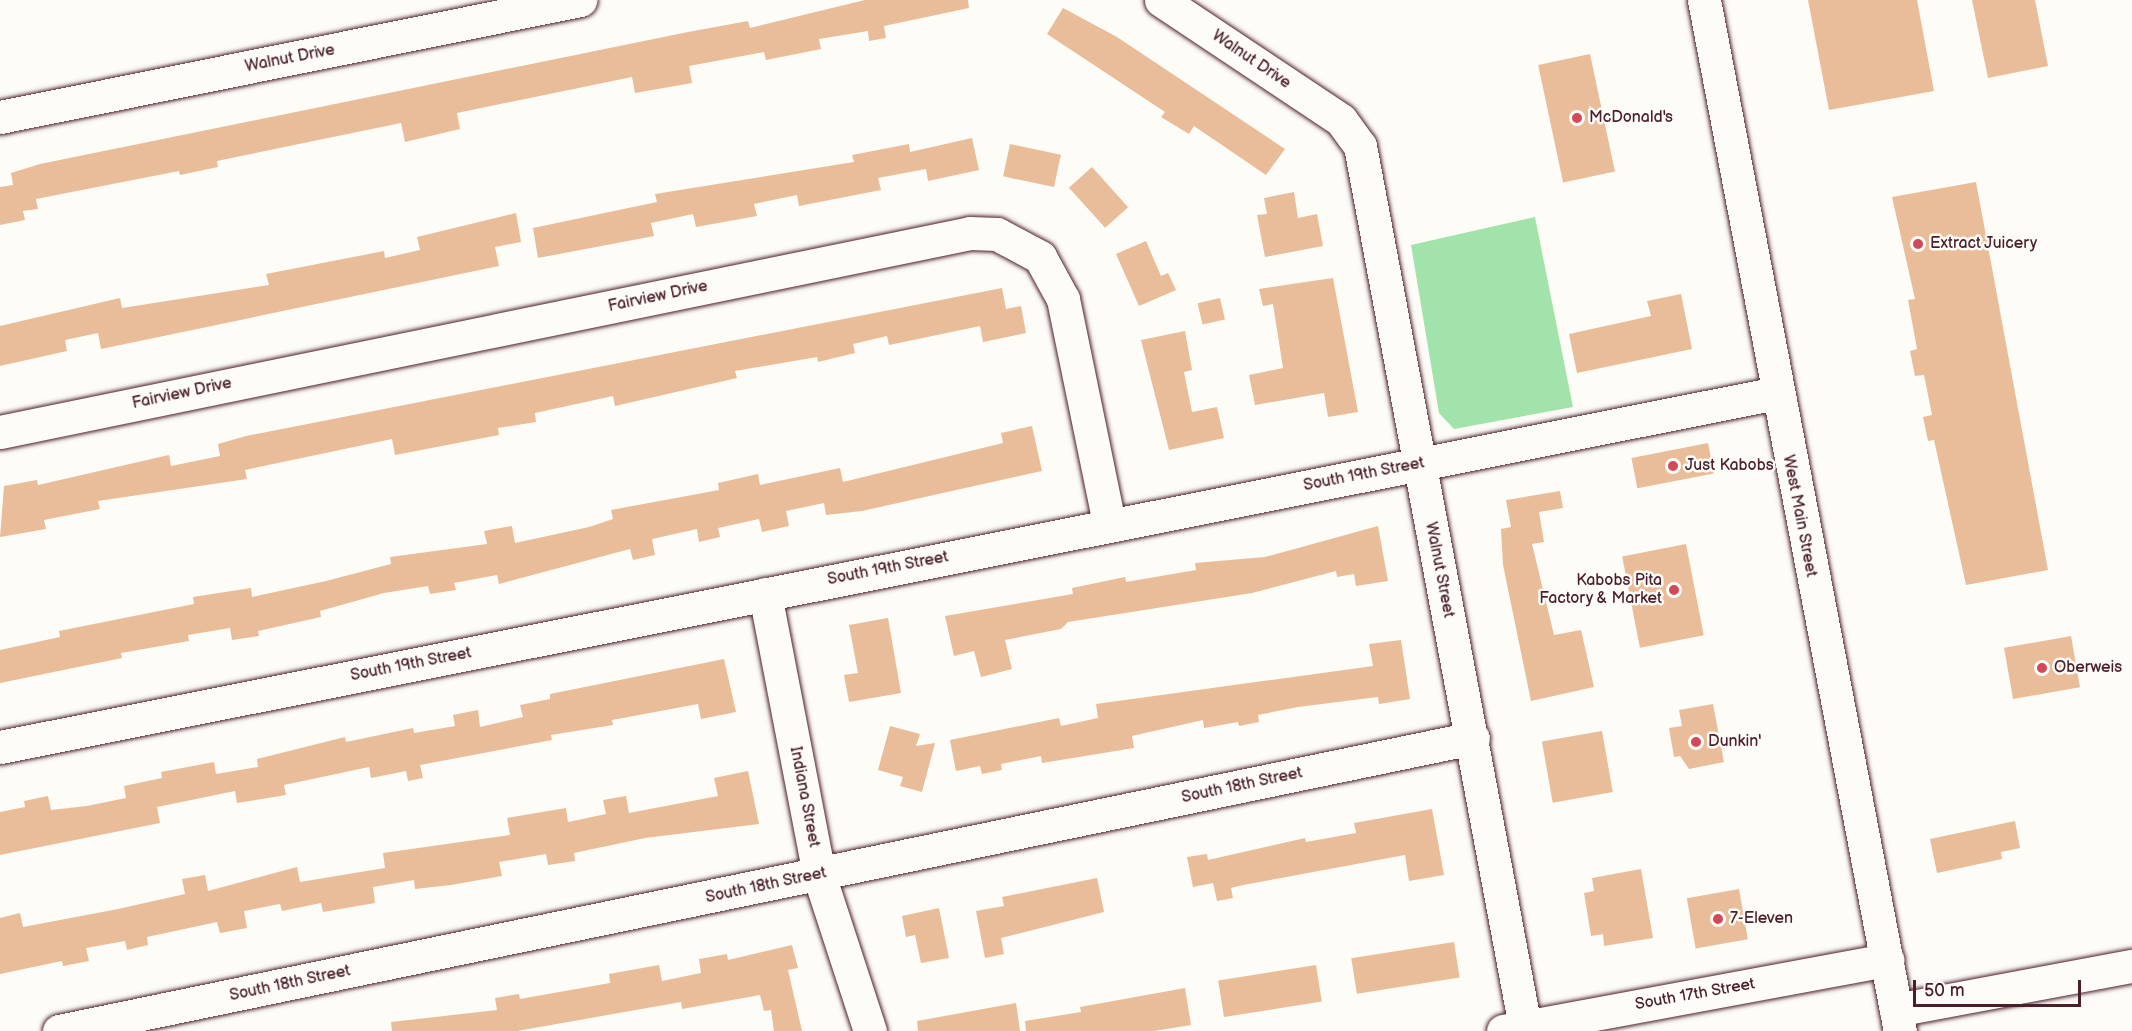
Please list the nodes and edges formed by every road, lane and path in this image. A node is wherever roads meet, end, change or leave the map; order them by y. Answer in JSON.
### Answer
{"nodes":[{"id":1,"x":580,"y":0,"type":"edge"},
{"id":2,"x":1161,"y":0,"type":"edge"},
{"id":3,"x":1704,"y":0,"type":"edge"},
{"id":4,"x":0,"y":117,"type":"edge"},
{"id":5,"x":1341,"y":120,"type":"joint"},
{"id":6,"x":1776,"y":393,"type":"junction"},
{"id":7,"x":0,"y":432,"type":"edge"},
{"id":8,"x":1418,"y":465,"type":"junction"},
{"id":9,"x":1109,"y":524,"type":"junction"},
{"id":10,"x":765,"y":594,"type":"junction"},
{"id":11,"x":1473,"y":738,"type":"junction"},
{"id":12,"x":0,"y":747,"type":"edge"},
{"id":13,"x":819,"y":875,"type":"junction"},
{"id":14,"x":1887,"y":960,"type":"junction"},
{"id":15,"x":2132,"y":966,"type":"edge"},
{"id":16,"x":1898,"y":1020,"type":"edge"},
{"id":17,"x":1514,"y":1029,"type":"edge"},
{"id":18,"x":59,"y":1031,"type":"edge"},
{"id":19,"x":870,"y":1031,"type":"edge"}],
"edges":[{"from":1,"to":4,"type":"street","name":"Walnut Drive"},
{"from":2,"to":5,"type":"street","name":"Walnut Drive"},
{"from":3,"to":6,"type":"street","name":"West Main Street"},
{"from":5,"to":8,"type":"street","name":"Walnut Street"},
{"from":6,"to":8,"type":"street","name":"South 19th Street"},
{"from":6,"to":14,"type":"street","name":"West Main Street"},
{"from":7,"to":9,"type":"street","name":"Fairview Drive"},
{"from":8,"to":9,"type":"street","name":"South 19th Street"},
{"from":8,"to":11,"type":"street","name":"Walnut Street"},
{"from":9,"to":10,"type":"street","name":"South 19th Street"},
{"from":10,"to":12,"type":"street","name":"South 19th Street"},
{"from":10,"to":13,"type":"street","name":"Indiana Street"},
{"from":11,"to":13,"type":"street","name":"South 18th Street"},
{"from":11,"to":17,"type":"street","name":"Walnut Street"},
{"from":13,"to":18,"type":"street","name":"South 18th Street"},
{"from":13,"to":19,"type":"street","name":"Indiana Street"},
{"from":14,"to":16,"type":"street","name":"West Main Street"},
{"from":14,"to":17,"type":"street","name":"South 17th Street"},
{"from":15,"to":16,"type":"street"}]}
